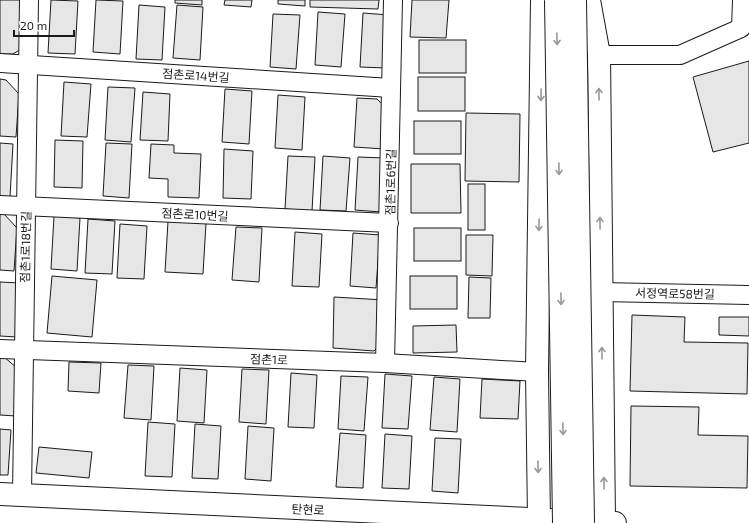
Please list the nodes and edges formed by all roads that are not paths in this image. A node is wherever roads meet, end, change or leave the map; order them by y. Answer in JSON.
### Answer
{"nodes":[{"id":1,"x":29,"y":0,"type":"edge"},
{"id":2,"x":394,"y":0,"type":"edge"},
{"id":3,"x":542,"y":0,"type":"edge"},
{"id":4,"x":556,"y":0,"type":"edge"},
{"id":5,"x":575,"y":0,"type":"edge"},
{"id":6,"x":589,"y":0,"type":"edge"},
{"id":7,"x":742,"y":0,"type":"edge"},
{"id":8,"x":745,"y":28,"type":"edge"},
{"id":9,"x":599,"y":55,"type":"junction"},
{"id":10,"x":0,"y":63,"type":"edge"},
{"id":11,"x":28,"y":64,"type":"junction"},
{"id":12,"x":391,"y":88,"type":"junction"},
{"id":13,"x":0,"y":205,"type":"edge"},
{"id":14,"x":26,"y":207,"type":"junction"},
{"id":15,"x":389,"y":222,"type":"junction"},
{"id":16,"x":601,"y":292,"type":"junction"},
{"id":17,"x":749,"y":295,"type":"edge"},
{"id":18,"x":0,"y":349,"type":"edge"},
{"id":19,"x":24,"y":351,"type":"junction"},
{"id":20,"x":385,"y":363,"type":"junction"},
{"id":21,"x":537,"y":372,"type":"junction"},
{"id":22,"x":0,"y":494,"type":"edge"},
{"id":23,"x":22,"y":495,"type":"junction"},
{"id":24,"x":539,"y":520,"type":"junction"},
{"id":25,"x":604,"y":522,"type":"edge"},
{"id":26,"x":564,"y":523,"type":"edge"},
{"id":27,"x":583,"y":523,"type":"edge"},
{"id":28,"x":616,"y":523,"type":"edge"}],
"edges":[{"from":1,"to":11,"type":"street","name":"점촌1로18번길"},
{"from":2,"to":12,"type":"street","name":"점촌1로6번길"},
{"from":3,"to":21,"type":"street","one_way":true},
{"from":4,"to":26,"type":"street","one_way":true,"bridge":true},
{"from":5,"to":27,"type":"street","bridge":true},
{"from":6,"to":9,"type":"street"},
{"from":7,"to":8,"type":"street"},
{"from":8,"to":9,"type":"street"},
{"from":16,"to":9,"type":"street","one_way":true},
{"from":10,"to":11,"type":"street","name":"점촌로14번길"},
{"from":11,"to":12,"type":"street","name":"점촌로14번길"},
{"from":11,"to":14,"type":"street","name":"점촌1로18번길"},
{"from":12,"to":15,"type":"street","name":"점촌1로6번길"},
{"from":13,"to":14,"type":"street","name":"점촌로10번길"},
{"from":14,"to":15,"type":"street","name":"점촌로10번길"},
{"from":14,"to":19,"type":"street","name":"점촌1로18번길"},
{"from":15,"to":20,"type":"street","name":"점촌1로6번길"},
{"from":16,"to":17,"type":"street","name":"서정역로58번길"},
{"from":25,"to":16,"type":"street","one_way":true},
{"from":18,"to":19,"type":"street","name":"점촌1로"},
{"from":19,"to":20,"type":"street","name":"점촌1로"},
{"from":19,"to":23,"type":"street","name":"점촌1로18번길"},
{"from":20,"to":21,"type":"street","name":"점촌1로"},
{"from":21,"to":24,"type":"street","one_way":true},
{"from":22,"to":23,"type":"street","name":"탄현로"},
{"from":23,"to":24,"type":"street","name":"탄현로"},
{"from":24,"to":25,"type":"street","name":"탄현로"},
{"from":25,"to":28,"type":"street","name":"탄현로"}]}
